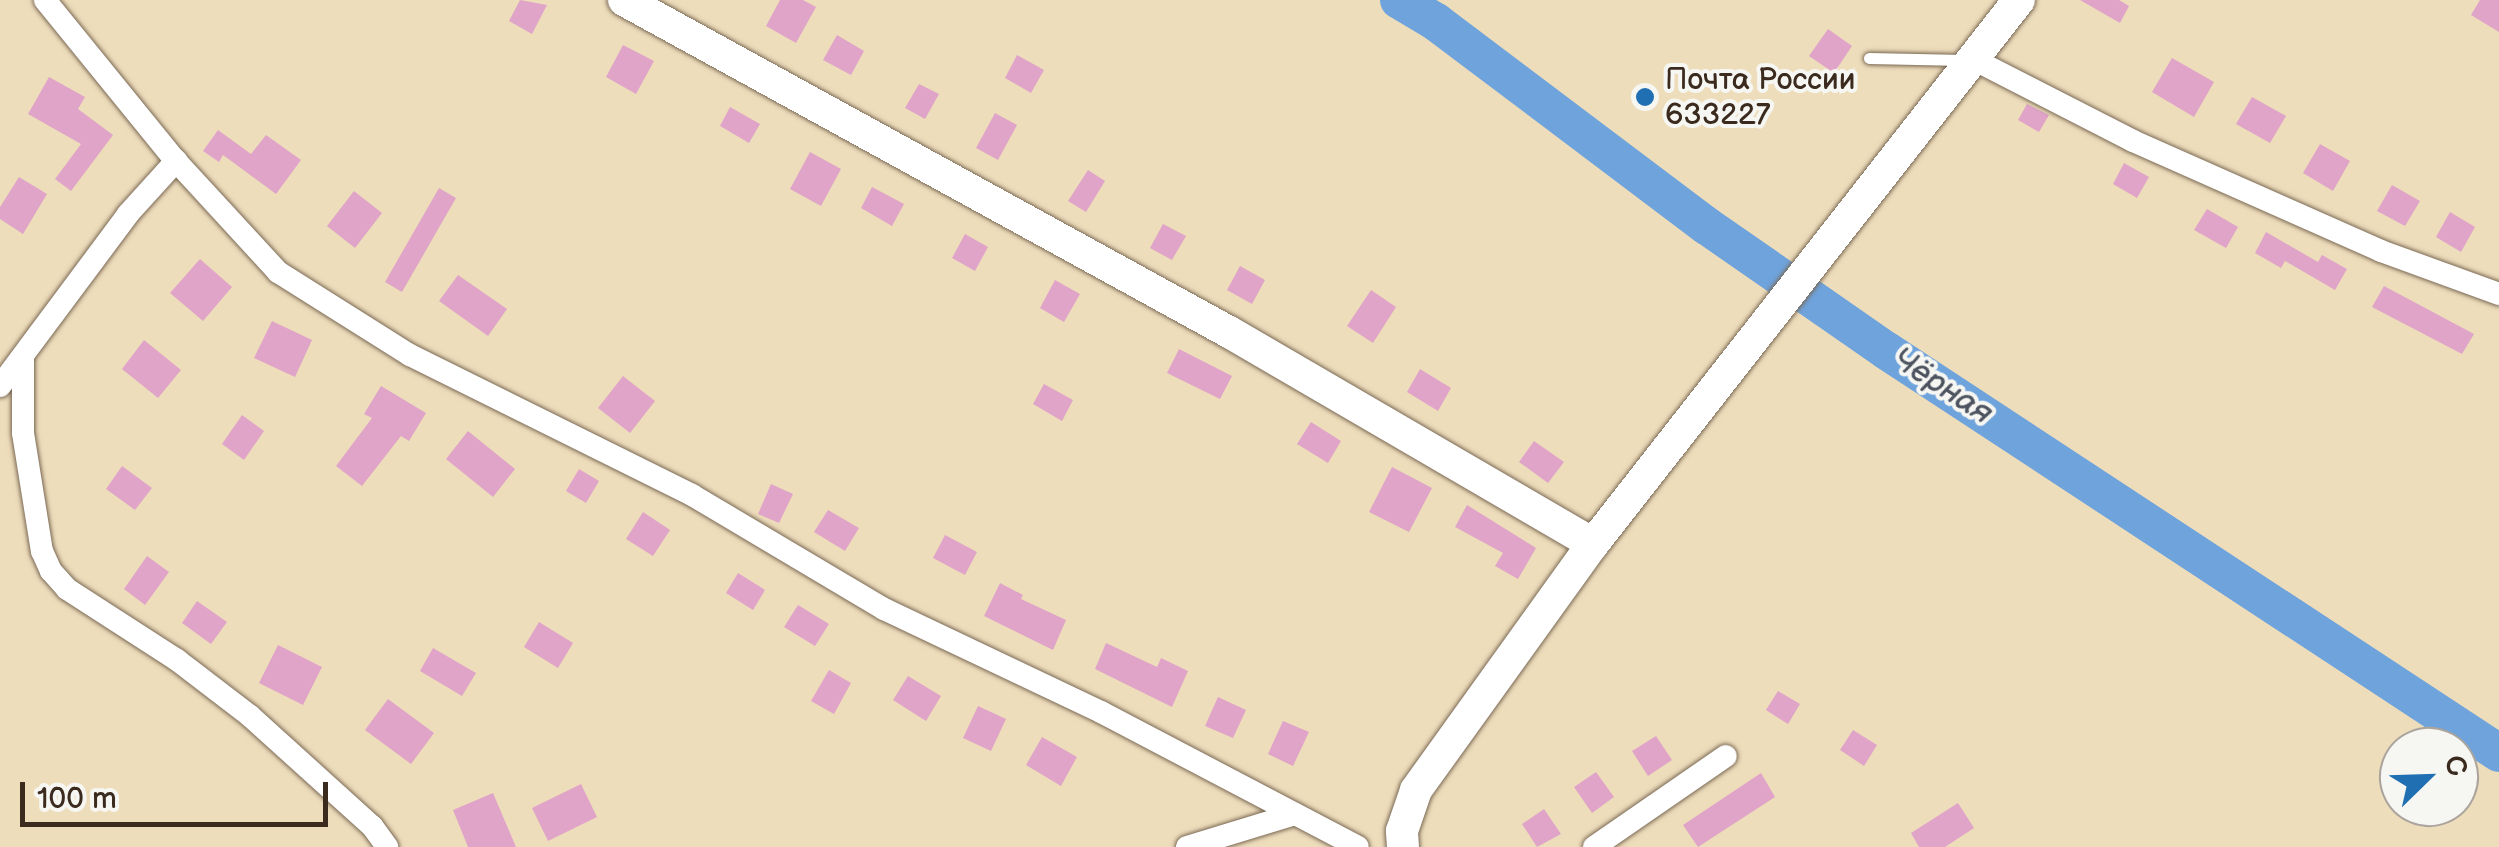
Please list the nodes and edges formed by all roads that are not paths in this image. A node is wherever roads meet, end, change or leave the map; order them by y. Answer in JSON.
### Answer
{"nodes":[{"id":1,"x":45,"y":0,"type":"edge"},
{"id":2,"x":624,"y":0,"type":"edge"},
{"id":3,"x":2020,"y":0,"type":"edge"},
{"id":4,"x":1869,"y":58,"type":"dead end"},
{"id":5,"x":1975,"y":60,"type":"junction"},
{"id":6,"x":176,"y":161,"type":"junction"},
{"id":7,"x":2499,"y":294,"type":"edge"},
{"id":8,"x":23,"y":356,"type":"junction"},
{"id":9,"x":0,"y":386,"type":"edge"},
{"id":10,"x":1593,"y":544,"type":"junction"},
{"id":11,"x":1726,"y":756,"type":"dead end"},
{"id":12,"x":1295,"y":814,"type":"junction"},
{"id":13,"x":387,"y":847,"type":"edge"},
{"id":14,"x":1188,"y":847,"type":"edge"},
{"id":15,"x":1358,"y":847,"type":"edge"},
{"id":16,"x":1402,"y":847,"type":"edge"},
{"id":17,"x":1594,"y":847,"type":"edge"}],
"edges":[{"from":1,"to":6,"type":"street"},
{"from":2,"to":10,"type":"street"},
{"from":3,"to":5,"type":"street"},
{"from":4,"to":5,"type":"lane"},
{"from":5,"to":7,"type":"street"},
{"from":5,"to":10,"type":"street"},
{"from":6,"to":8,"type":"street"},
{"from":6,"to":12,"type":"street"},
{"from":8,"to":9,"type":"street"},
{"from":8,"to":13,"type":"street"},
{"from":10,"to":16,"type":"street"},
{"from":11,"to":17,"type":"street"},
{"from":12,"to":14,"type":"street"},
{"from":12,"to":15,"type":"street"}]}
